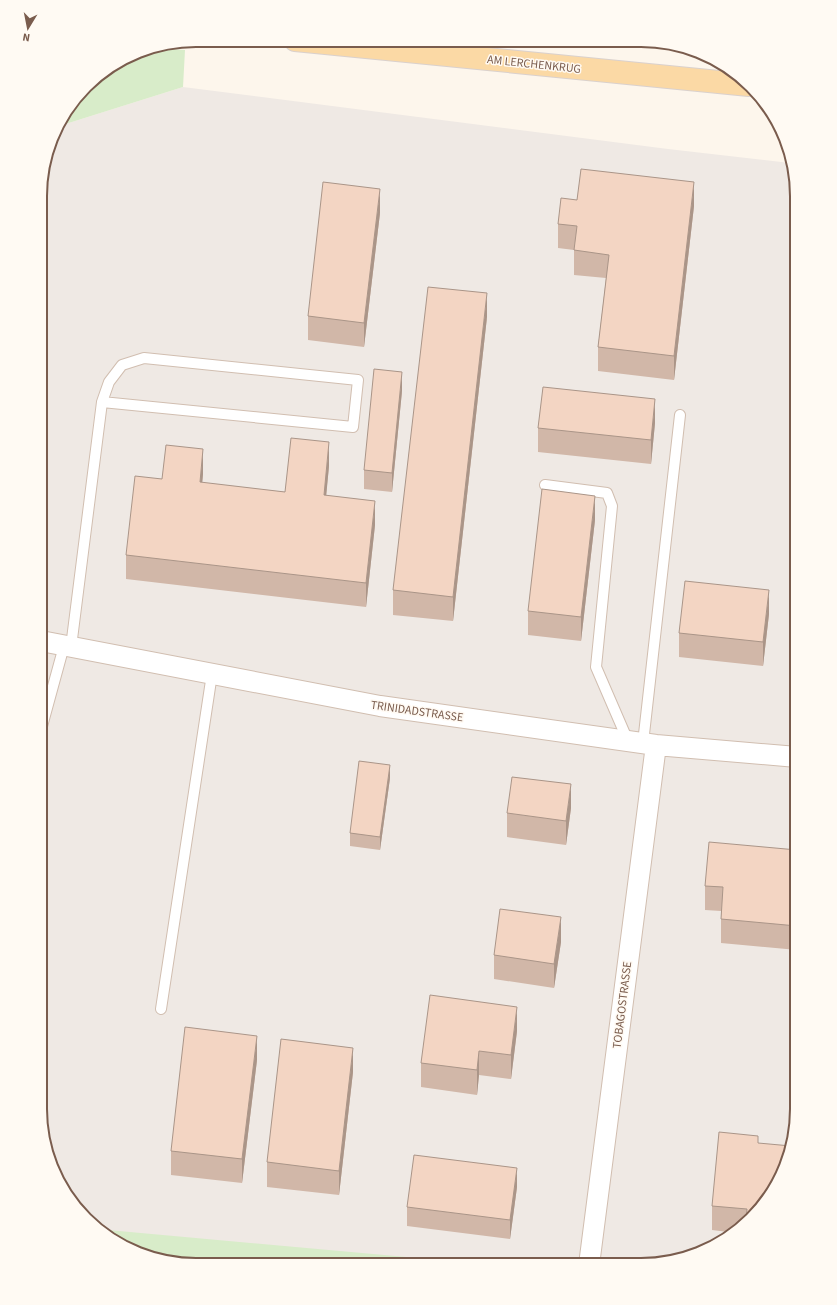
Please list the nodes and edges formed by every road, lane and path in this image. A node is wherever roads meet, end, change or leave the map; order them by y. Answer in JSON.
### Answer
{"nodes":[{"id":1,"x":366,"y":47,"type":"edge"},
{"id":2,"x":739,"y":84,"type":"edge"},
{"id":3,"x":102,"y":402,"type":"junction"},
{"id":4,"x":680,"y":415,"type":"dead end"},
{"id":5,"x":545,"y":485,"type":"dead end"},
{"id":6,"x":47,"y":642,"type":"edge"},
{"id":7,"x":67,"y":646,"type":"junction"},
{"id":8,"x":212,"y":674,"type":"junction"},
{"id":9,"x":47,"y":708,"type":"edge"},
{"id":10,"x":642,"y":743,"type":"junction"},
{"id":11,"x":790,"y":756,"type":"edge"},
{"id":12,"x":161,"y":1009,"type":"dead end"},
{"id":13,"x":590,"y":1258,"type":"edge"}],
"edges":[{"from":1,"to":2,"type":"main road","name":"AM LERCHENKRUG"},
{"from":3,"to":3,"type":"lane"},
{"from":3,"to":7,"type":"lane"},
{"from":4,"to":10,"type":"lane"},
{"from":5,"to":10,"type":"lane"},
{"from":6,"to":7,"type":"street","name":"TRINIDADSTRASSE"},
{"from":7,"to":8,"type":"street","name":"TRINIDADSTRASSE"},
{"from":7,"to":9,"type":"lane"},
{"from":8,"to":10,"type":"street","name":"TRINIDADSTRASSE"},
{"from":8,"to":12,"type":"lane"},
{"from":10,"to":11,"type":"street","name":"TRINIDADSTRASSE"},
{"from":10,"to":13,"type":"street","name":"TOBAGOSTRASSE"}]}
